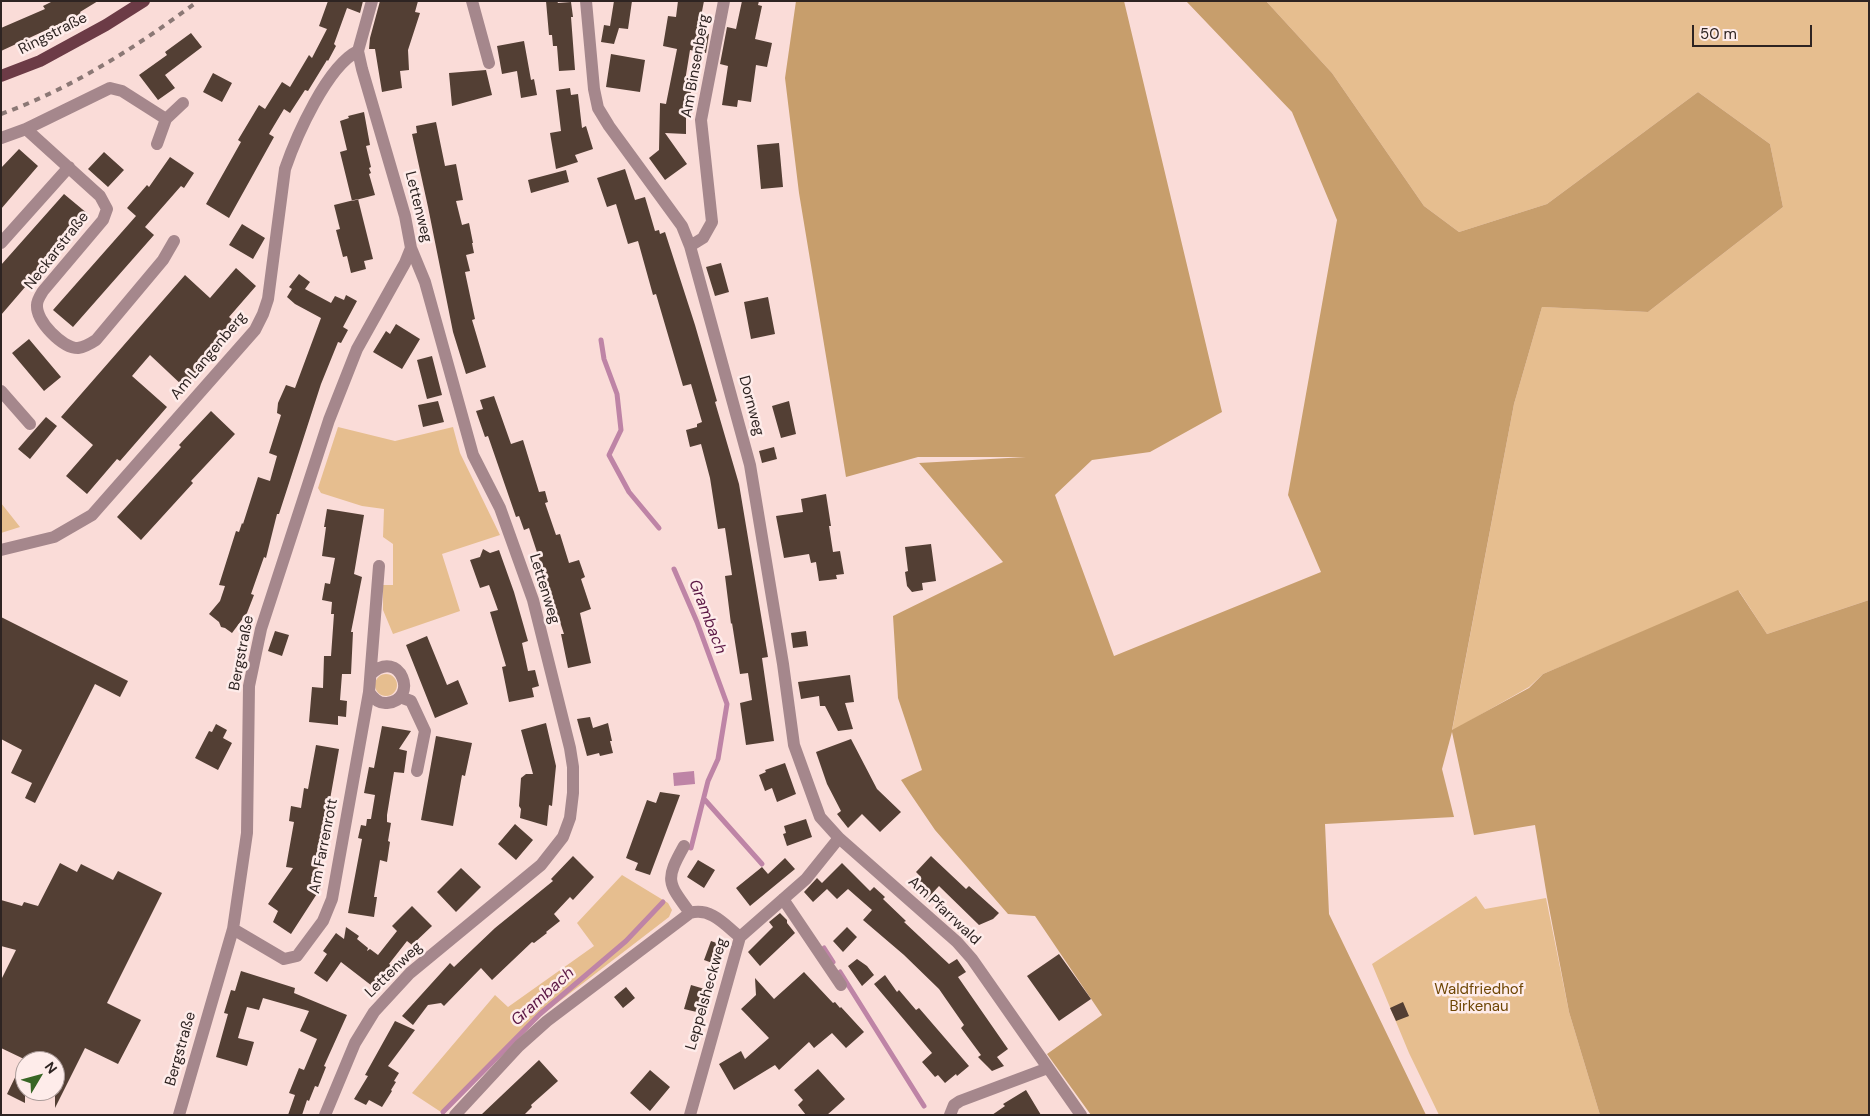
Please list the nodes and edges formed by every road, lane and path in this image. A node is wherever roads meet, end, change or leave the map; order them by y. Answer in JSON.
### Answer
{"nodes":[{"id":1,"x":144,"y":1,"type":"edge"},
{"id":2,"x":372,"y":1,"type":"edge"},
{"id":3,"x":472,"y":1,"type":"edge"},
{"id":4,"x":586,"y":1,"type":"edge"},
{"id":5,"x":724,"y":1,"type":"edge"},
{"id":6,"x":358,"y":51,"type":"junction"},
{"id":7,"x":489,"y":63,"type":"dead end"},
{"id":8,"x":1,"y":76,"type":"edge"},
{"id":9,"x":183,"y":104,"type":"dead end"},
{"id":10,"x":166,"y":119,"type":"junction"},
{"id":11,"x":26,"y":129,"type":"junction"},
{"id":12,"x":1,"y":138,"type":"edge"},
{"id":13,"x":157,"y":144,"type":"dead end"},
{"id":14,"x":68,"y":168,"type":"junction"},
{"id":15,"x":174,"y":241,"type":"dead end"},
{"id":16,"x":1,"y":243,"type":"edge"},
{"id":17,"x":690,"y":246,"type":"junction"},
{"id":18,"x":411,"y":248,"type":"junction"},
{"id":19,"x":1,"y":391,"type":"edge"},
{"id":20,"x":30,"y":424,"type":"dead end"},
{"id":21,"x":1,"y":550,"type":"edge"},
{"id":22,"x":379,"y":566,"type":"dead end"},
{"id":23,"x":371,"y":674,"type":"junction"},
{"id":24,"x":369,"y":692,"type":"junction"},
{"id":25,"x":400,"y":697,"type":"junction"},
{"id":26,"x":417,"y":771,"type":"dead end"},
{"id":27,"x":839,"y":838,"type":"junction"},
{"id":28,"x":684,"y":846,"type":"dead end"},
{"id":29,"x":783,"y":899,"type":"junction"},
{"id":30,"x":690,"y":913,"type":"junction"},
{"id":31,"x":233,"y":929,"type":"junction"},
{"id":32,"x":740,"y":937,"type":"junction"},
{"id":33,"x":841,"y":985,"type":"dead end"},
{"id":34,"x":1048,"y":1068,"type":"junction"},
{"id":35,"x":178,"y":1115,"type":"edge"},
{"id":36,"x":325,"y":1115,"type":"edge"},
{"id":37,"x":455,"y":1115,"type":"edge"},
{"id":38,"x":690,"y":1115,"type":"edge"},
{"id":39,"x":950,"y":1115,"type":"edge"},
{"id":40,"x":1081,"y":1115,"type":"edge"}],
"edges":[{"from":1,"to":8,"type":"main road","name":"Ringstraße"},
{"from":2,"to":6,"type":"street"},
{"from":3,"to":7,"type":"street"},
{"from":4,"to":17,"type":"street","name":"Dornweg"},
{"from":5,"to":17,"type":"street","name":"Am Binsenberg"},
{"from":6,"to":18,"type":"street","name":"Lettenweg"},
{"from":6,"to":21,"type":"street","name":"Am Langenberg"},
{"from":9,"to":10,"type":"street"},
{"from":10,"to":11,"type":"street"},
{"from":10,"to":13,"type":"street"},
{"from":11,"to":12,"type":"street"},
{"from":11,"to":14,"type":"street","name":"Neckarstraße"},
{"from":14,"to":15,"type":"street","name":"Neckarstraße"},
{"from":14,"to":16,"type":"street"},
{"from":17,"to":27,"type":"street","name":"Dornweg"},
{"from":18,"to":31,"type":"street","name":"Bergstraße"},
{"from":18,"to":36,"type":"street","name":"Lettenweg"},
{"from":19,"to":20,"type":"street"},
{"from":22,"to":23,"type":"street","name":"Am Farrenrott"},
{"from":23,"to":24,"type":"street","name":"Am Farrenrott"},
{"from":23,"to":25,"type":"street"},
{"from":24,"to":25,"type":"street"},
{"from":24,"to":31,"type":"street","name":"Am Farrenrott"},
{"from":25,"to":26,"type":"street"},
{"from":27,"to":29,"type":"street","name":"Leppelsheckweg"},
{"from":27,"to":34,"type":"street","name":"Am Pfarrwald"},
{"from":28,"to":30,"type":"street"},
{"from":29,"to":32,"type":"street","name":"Leppelsheckweg"},
{"from":29,"to":33,"type":"street"},
{"from":30,"to":32,"type":"street"},
{"from":30,"to":37,"type":"street"},
{"from":31,"to":35,"type":"street","name":"Bergstraße"},
{"from":32,"to":38,"type":"street","name":"Leppelsheckweg"},
{"from":34,"to":39,"type":"street"},
{"from":34,"to":40,"type":"street","name":"Am Pfarrwald"}]}
